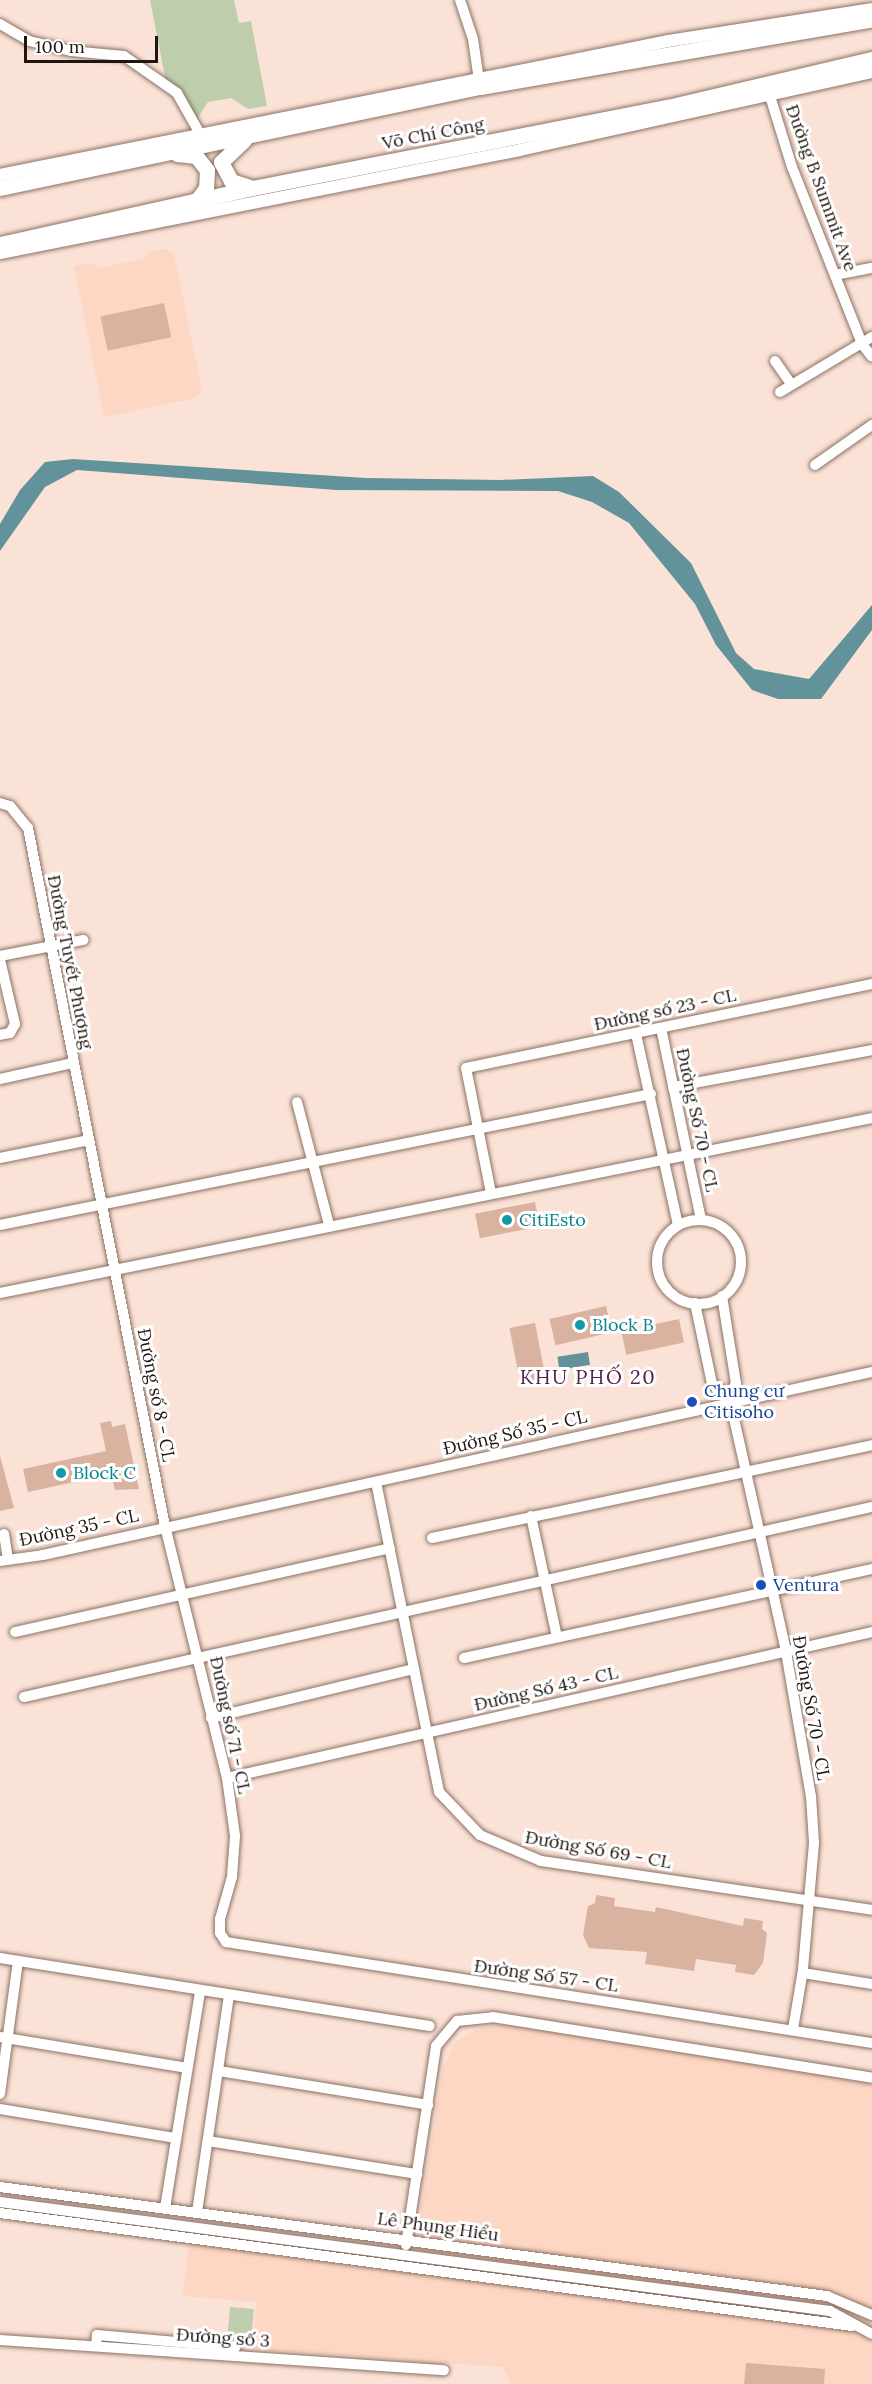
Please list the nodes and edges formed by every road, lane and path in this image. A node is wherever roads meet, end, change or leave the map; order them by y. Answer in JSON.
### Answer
{"nodes":[{"id":1,"x":460,"y":0,"type":"edge"},
{"id":2,"x":872,"y":9,"type":"edge"},
{"id":3,"x":872,"y":19,"type":"edge"},
{"id":4,"x":0,"y":24,"type":"edge"},
{"id":5,"x":872,"y":60,"type":"edge"},
{"id":6,"x":872,"y":72,"type":"edge"},
{"id":7,"x":479,"y":83,"type":"junction"},
{"id":8,"x":770,"y":96,"type":"junction"},
{"id":9,"x":251,"y":136,"type":"junction"},
{"id":10,"x":202,"y":139,"type":"junction"},
{"id":11,"x":168,"y":154,"type":"junction"},
{"id":12,"x":0,"y":176,"type":"edge"},
{"id":13,"x":348,"y":176,"type":"junction"},
{"id":14,"x":0,"y":188,"type":"edge"},
{"id":15,"x":253,"y":188,"type":"junction"},
{"id":16,"x":196,"y":200,"type":"junction"},
{"id":17,"x":0,"y":244,"type":"edge"},
{"id":18,"x":0,"y":253,"type":"edge"},
{"id":19,"x":872,"y":268,"type":"edge"},
{"id":20,"x":835,"y":275,"type":"junction"},
{"id":21,"x":872,"y":337,"type":"edge"},
{"id":22,"x":862,"y":344,"type":"junction"},
{"id":23,"x":872,"y":357,"type":"edge"},
{"id":24,"x":775,"y":361,"type":"dead end"},
{"id":25,"x":792,"y":385,"type":"junction"},
{"id":26,"x":780,"y":392,"type":"dead end"},
{"id":27,"x":872,"y":425,"type":"edge"},
{"id":28,"x":815,"y":465,"type":"dead end"},
{"id":29,"x":0,"y":803,"type":"edge"},
{"id":30,"x":82,"y":940,"type":"dead end"},
{"id":31,"x":50,"y":947,"type":"junction"},
{"id":32,"x":0,"y":958,"type":"edge"},
{"id":33,"x":872,"y":984,"type":"edge"},
{"id":34,"x":661,"y":1028,"type":"junction"},
{"id":35,"x":636,"y":1034,"type":"junction"},
{"id":36,"x":0,"y":1035,"type":"edge"},
{"id":37,"x":872,"y":1050,"type":"edge"},
{"id":38,"x":73,"y":1063,"type":"junction"},
{"id":39,"x":0,"y":1079,"type":"edge"},
{"id":40,"x":673,"y":1087,"type":"junction"},
{"id":41,"x":651,"y":1094,"type":"junction"},
{"id":42,"x":297,"y":1102,"type":"dead end"},
{"id":43,"x":872,"y":1118,"type":"edge"},
{"id":44,"x":476,"y":1127,"type":"junction"},
{"id":45,"x":89,"y":1140,"type":"junction"},
{"id":46,"x":685,"y":1154,"type":"junction"},
{"id":47,"x":0,"y":1158,"type":"edge"},
{"id":48,"x":664,"y":1159,"type":"junction"},
{"id":49,"x":315,"y":1160,"type":"junction"},
{"id":50,"x":491,"y":1193,"type":"junction"},
{"id":51,"x":102,"y":1206,"type":"junction"},
{"id":52,"x":701,"y":1220,"type":"junction"},
{"id":53,"x":0,"y":1225,"type":"edge"},
{"id":54,"x":329,"y":1225,"type":"junction"},
{"id":55,"x":678,"y":1225,"type":"junction"},
{"id":56,"x":115,"y":1269,"type":"junction"},
{"id":57,"x":0,"y":1293,"type":"edge"},
{"id":58,"x":722,"y":1296,"type":"junction"},
{"id":59,"x":695,"y":1303,"type":"junction"},
{"id":60,"x":872,"y":1372,"type":"edge"},
{"id":61,"x":729,"y":1398,"type":"junction"},
{"id":62,"x":872,"y":1445,"type":"edge"},
{"id":63,"x":745,"y":1472,"type":"junction"},
{"id":64,"x":376,"y":1482,"type":"junction"},
{"id":65,"x":872,"y":1507,"type":"edge"},
{"id":66,"x":531,"y":1516,"type":"junction"},
{"id":67,"x":165,"y":1526,"type":"junction"},
{"id":68,"x":760,"y":1532,"type":"junction"},
{"id":69,"x":4,"y":1534,"type":"dead end"},
{"id":70,"x":432,"y":1538,"type":"dead end"},
{"id":71,"x":390,"y":1548,"type":"junction"},
{"id":72,"x":4,"y":1560,"type":"edge"},
{"id":73,"x":872,"y":1569,"type":"edge"},
{"id":74,"x":545,"y":1580,"type":"junction"},
{"id":75,"x":771,"y":1592,"type":"junction"},
{"id":76,"x":182,"y":1593,"type":"junction"},
{"id":77,"x":403,"y":1612,"type":"junction"},
{"id":78,"x":15,"y":1632,"type":"dead end"},
{"id":79,"x":872,"y":1632,"type":"edge"},
{"id":80,"x":557,"y":1637,"type":"junction"},
{"id":81,"x":786,"y":1652,"type":"junction"},
{"id":82,"x":199,"y":1658,"type":"junction"},
{"id":83,"x":464,"y":1658,"type":"dead end"},
{"id":84,"x":414,"y":1669,"type":"junction"},
{"id":85,"x":24,"y":1697,"type":"dead end"},
{"id":86,"x":211,"y":1718,"type":"junction"},
{"id":87,"x":427,"y":1732,"type":"junction"},
{"id":88,"x":226,"y":1778,"type":"junction"},
{"id":89,"x":809,"y":1900,"type":"junction"},
{"id":90,"x":872,"y":1910,"type":"edge"},
{"id":91,"x":220,"y":1933,"type":"joint"},
{"id":92,"x":0,"y":1958,"type":"edge"},
{"id":93,"x":18,"y":1961,"type":"junction"},
{"id":94,"x":803,"y":1973,"type":"junction"},
{"id":95,"x":872,"y":1984,"type":"edge"},
{"id":96,"x":200,"y":1991,"type":"junction"},
{"id":97,"x":229,"y":1996,"type":"junction"},
{"id":98,"x":430,"y":2026,"type":"dead end"},
{"id":99,"x":793,"y":2030,"type":"junction"},
{"id":100,"x":4,"y":2038,"type":"edge"},
{"id":101,"x":872,"y":2043,"type":"edge"},
{"id":102,"x":187,"y":2067,"type":"junction"},
{"id":103,"x":219,"y":2071,"type":"junction"},
{"id":104,"x":872,"y":2078,"type":"edge"},
{"id":105,"x":0,"y":2094,"type":"edge"},
{"id":106,"x":428,"y":2105,"type":"junction"},
{"id":107,"x":0,"y":2109,"type":"edge"},
{"id":108,"x":175,"y":2138,"type":"junction"},
{"id":109,"x":208,"y":2141,"type":"junction"},
{"id":110,"x":417,"y":2174,"type":"junction"},
{"id":111,"x":0,"y":2187,"type":"edge"},
{"id":112,"x":0,"y":2192,"type":"edge"},
{"id":113,"x":0,"y":2202,"type":"edge"},
{"id":114,"x":165,"y":2208,"type":"junction"},
{"id":115,"x":197,"y":2212,"type":"junction"},
{"id":116,"x":0,"y":2213,"type":"edge"},
{"id":117,"x":405,"y":2252,"type":"junction"},
{"id":118,"x":530,"y":2268,"type":"junction"},
{"id":119,"x":870,"y":2314,"type":"edge"},
{"id":120,"x":872,"y":2334,"type":"edge"},
{"id":121,"x":0,"y":2340,"type":"edge"},
{"id":122,"x":96,"y":2346,"type":"junction"},
{"id":123,"x":235,"y":2347,"type":"dead end"},
{"id":124,"x":444,"y":2370,"type":"dead end"}],
"edges":[{"from":1,"to":7,"type":"street"},
{"from":2,"to":7,"type":"main road","name":"Võ Chí Công"},
{"from":3,"to":7,"type":"highway","name":"Võ Chí Công"},
{"from":4,"to":10,"type":"street"},
{"from":5,"to":13,"type":"highway","name":"Võ Chí Công"},
{"from":6,"to":8,"type":"main road","name":"Võ Chí Công"},
{"from":7,"to":9,"type":"highway","name":"Võ Chí Công"},
{"from":7,"to":10,"type":"main road","name":"Võ Chí Công"},
{"from":8,"to":13,"type":"main road","name":"Võ Chí Công"},
{"from":8,"to":20,"type":"street","name":"Đường B Summit Ave"},
{"from":9,"to":10,"type":"highway","name":"Võ Chí Công"},
{"from":9,"to":15,"type":"highway"},
{"from":10,"to":11,"type":"highway","name":"Võ Chí Công"},
{"from":10,"to":12,"type":"main road","name":"Võ Chí Công"},
{"from":11,"to":14,"type":"highway","name":"Võ Chí Công"},
{"from":11,"to":16,"type":"highway"},
{"from":13,"to":15,"type":"highway","name":"Võ Chí Công"},
{"from":13,"to":18,"type":"main road","name":"Võ Chí Công"},
{"from":15,"to":16,"type":"highway","name":"Võ Chí Công"},
{"from":16,"to":17,"type":"highway","name":"Võ Chí Công"},
{"from":19,"to":20,"type":"street"},
{"from":20,"to":22,"type":"street","name":"Đường B Summit Ave"},
{"from":21,"to":22,"type":"street"},
{"from":22,"to":23,"type":"street","name":"Đường B Summit Ave"},
{"from":22,"to":25,"type":"street"},
{"from":24,"to":25,"type":"street"},
{"from":25,"to":26,"type":"street"},
{"from":27,"to":28,"type":"street"},
{"from":29,"to":31,"type":"street","name":"Đường Tuyết Phượng"},
{"from":30,"to":31,"type":"street"},
{"from":31,"to":32,"type":"street"},
{"from":31,"to":38,"type":"street","name":"Đường Tuyết Phượng"},
{"from":32,"to":36,"type":"street"},
{"from":33,"to":34,"type":"street","name":"Đường số 23 - CL"},
{"from":34,"to":35,"type":"street","name":"Đường số 23 - CL"},
{"from":34,"to":40,"type":"street","name":"Đường Số 70 - CL"},
{"from":35,"to":41,"type":"street"},
{"from":35,"to":44,"type":"street","name":"Đường số 23 - CL"},
{"from":37,"to":40,"type":"street"},
{"from":38,"to":39,"type":"street"},
{"from":38,"to":45,"type":"street","name":"Đường Tuyết Phượng"},
{"from":40,"to":46,"type":"street","name":"Đường Số 70 - CL"},
{"from":41,"to":44,"type":"street"},
{"from":41,"to":48,"type":"street"},
{"from":42,"to":49,"type":"street"},
{"from":43,"to":46,"type":"street"},
{"from":44,"to":49,"type":"street"},
{"from":44,"to":50,"type":"street"},
{"from":45,"to":47,"type":"street"},
{"from":45,"to":51,"type":"street","name":"Đường Tuyết Phượng"},
{"from":46,"to":48,"type":"street"},
{"from":46,"to":52,"type":"street","name":"Đường Số 70 - CL"},
{"from":48,"to":50,"type":"street"},
{"from":48,"to":55,"type":"street"},
{"from":49,"to":51,"type":"street"},
{"from":49,"to":54,"type":"street"},
{"from":50,"to":54,"type":"street"},
{"from":51,"to":53,"type":"street"},
{"from":51,"to":56,"type":"street","name":"Đường số 8 - CL"},
{"from":52,"to":55,"type":"street"},
{"from":52,"to":58,"type":"street"},
{"from":54,"to":56,"type":"street"},
{"from":55,"to":59,"type":"street"},
{"from":56,"to":57,"type":"street"},
{"from":56,"to":67,"type":"street","name":"Đường số 8 - CL"},
{"from":58,"to":59,"type":"street"},
{"from":58,"to":61,"type":"street","name":"Đường Số 70 - CL"},
{"from":59,"to":61,"type":"street"},
{"from":60,"to":61,"type":"street","name":"Đường Số 35 - CL"},
{"from":61,"to":63,"type":"street","name":"Đường Số 70 - CL"},
{"from":61,"to":64,"type":"street","name":"Đường Số 35 - CL"},
{"from":62,"to":63,"type":"street"},
{"from":63,"to":66,"type":"street"},
{"from":63,"to":68,"type":"street","name":"Đường Số 70 - CL"},
{"from":64,"to":67,"type":"street","name":"Đường Số 35 - CL"},
{"from":64,"to":71,"type":"street","name":"Đường Số 69 - CL"},
{"from":65,"to":68,"type":"street"},
{"from":66,"to":70,"type":"street"},
{"from":66,"to":74,"type":"street"},
{"from":67,"to":72,"type":"street","name":"Đường 35 - CL"},
{"from":67,"to":76,"type":"street","name":"Đường số 71 - CL"},
{"from":68,"to":74,"type":"street"},
{"from":68,"to":75,"type":"street","name":"Đường Số 70 - CL"},
{"from":69,"to":72,"type":"street"},
{"from":71,"to":76,"type":"street"},
{"from":71,"to":77,"type":"street","name":"Đường Số 69 - CL"},
{"from":73,"to":75,"type":"street"},
{"from":74,"to":77,"type":"street"},
{"from":74,"to":80,"type":"street"},
{"from":75,"to":80,"type":"street"},
{"from":75,"to":81,"type":"street","name":"Đường Số 70 - CL"},
{"from":76,"to":78,"type":"street"},
{"from":76,"to":82,"type":"street","name":"Đường số 71 - CL"},
{"from":77,"to":82,"type":"street"},
{"from":77,"to":84,"type":"street","name":"Đường Số 69 - CL"},
{"from":79,"to":81,"type":"street","name":"Đường Số 43 - CL"},
{"from":80,"to":83,"type":"street"},
{"from":81,"to":87,"type":"street","name":"Đường Số 43 - CL"},
{"from":81,"to":89,"type":"street","name":"Đường Số 70 - CL"},
{"from":82,"to":85,"type":"street"},
{"from":82,"to":86,"type":"street","name":"Đường số 71 - CL"},
{"from":84,"to":86,"type":"street"},
{"from":84,"to":87,"type":"street","name":"Đường Số 69 - CL"},
{"from":86,"to":88,"type":"street","name":"Đường số 71 - CL"},
{"from":87,"to":88,"type":"street","name":"Đường Số 43 - CL"},
{"from":87,"to":89,"type":"street","name":"Đường Số 69 - CL"},
{"from":88,"to":91,"type":"street","name":"Đường số 71 - CL"},
{"from":89,"to":90,"type":"street","name":"Đường Số 69 - CL"},
{"from":89,"to":94,"type":"street","name":"Đường Số 70 - CL"},
{"from":91,"to":99,"type":"street","name":"Đường Số 57 - CL"},
{"from":92,"to":93,"type":"street"},
{"from":93,"to":96,"type":"street"},
{"from":93,"to":100,"type":"street"},
{"from":94,"to":95,"type":"street"},
{"from":94,"to":99,"type":"street","name":"Đường Số 70 - CL"},
{"from":96,"to":97,"type":"street"},
{"from":96,"to":102,"type":"street"},
{"from":97,"to":98,"type":"street"},
{"from":97,"to":103,"type":"street"},
{"from":99,"to":101,"type":"street","name":"Đường Số 57 - CL"},
{"from":100,"to":102,"type":"street"},
{"from":100,"to":105,"type":"street"},
{"from":102,"to":108,"type":"street"},
{"from":103,"to":106,"type":"street"},
{"from":103,"to":109,"type":"street"},
{"from":104,"to":106,"type":"street"},
{"from":106,"to":110,"type":"street"},
{"from":107,"to":108,"type":"street"},
{"from":108,"to":114,"type":"street"},
{"from":109,"to":110,"type":"street"},
{"from":109,"to":115,"type":"street"},
{"from":110,"to":117,"type":"street"},
{"from":111,"to":114,"type":"street","name":"Lê Phụng Hiểu"},
{"from":112,"to":117,"type":"street","name":"Lê Phụng Hiểu"},
{"from":113,"to":117,"type":"street","name":"Lê Phụng Hiểu"},
{"from":114,"to":115,"type":"street","name":"Lê Phụng Hiểu"},
{"from":115,"to":117,"type":"street","name":"Lê Phụng Hiểu"},
{"from":116,"to":117,"type":"street","name":"Lê Phụng Hiểu"},
{"from":117,"to":118,"type":"street","name":"Lê Phụng Hiểu"},
{"from":117,"to":118,"type":"street","name":"Lê Phụng Hiểu"},
{"from":118,"to":119,"type":"street","name":"Lê Phụng Hiểu"},
{"from":118,"to":120,"type":"street","name":"Lê Phụng Hiểu"},
{"from":121,"to":122,"type":"street","name":"Đường số 3"},
{"from":122,"to":123,"type":"street"},
{"from":122,"to":124,"type":"street","name":"Đường số 3"}]}
